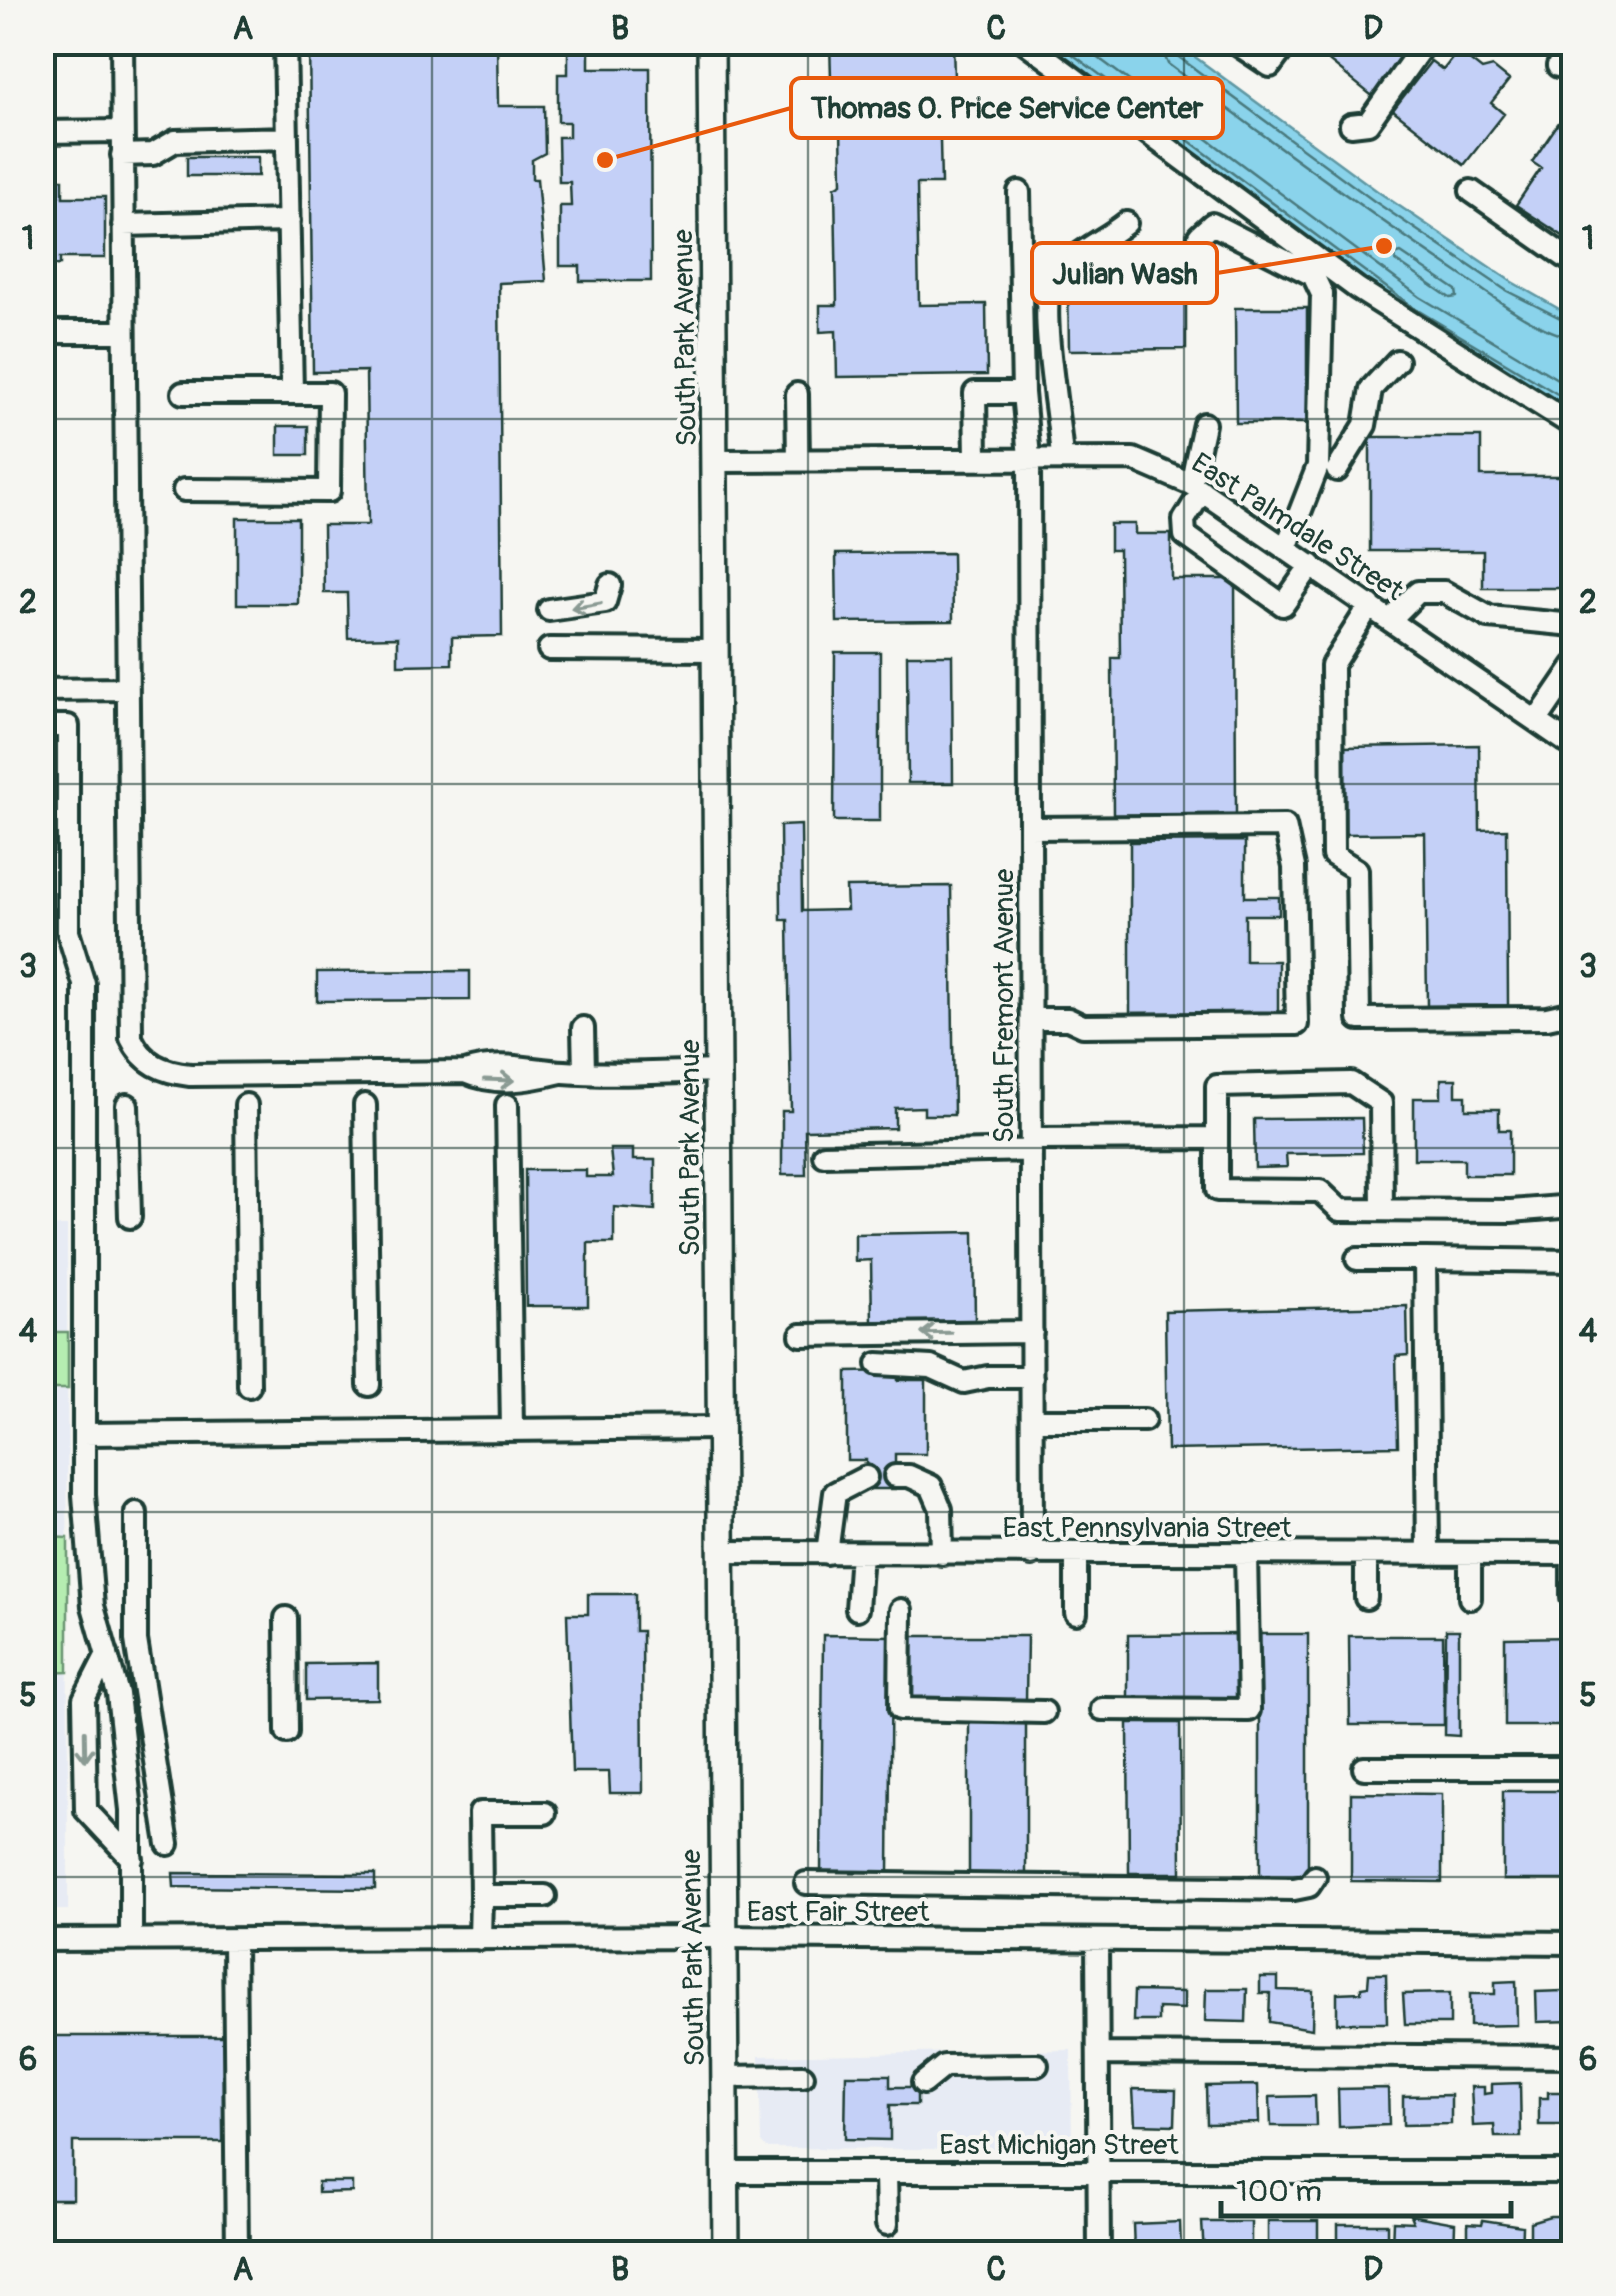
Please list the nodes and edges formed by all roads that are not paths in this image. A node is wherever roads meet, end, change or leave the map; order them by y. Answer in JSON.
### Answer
{"nodes":[{"id":1,"x":122,"y":42,"type":"edge"},
{"id":2,"x":286,"y":42,"type":"edge"},
{"id":3,"x":710,"y":42,"type":"edge"},
{"id":4,"x":1025,"y":42,"type":"edge"},
{"id":5,"x":1234,"y":42,"type":"edge"},
{"id":6,"x":1288,"y":42,"type":"edge"},
{"id":7,"x":1425,"y":42,"type":"edge"},
{"id":8,"x":1570,"y":42,"type":"edge"},
{"id":9,"x":1558,"y":66,"type":"dead end"},
{"id":10,"x":1351,"y":126,"type":"dead end"},
{"id":11,"x":122,"y":131,"type":"junction"},
{"id":12,"x":42,"y":132,"type":"edge"},
{"id":13,"x":287,"y":138,"type":"junction"},
{"id":14,"x":122,"y":156,"type":"junction"},
{"id":15,"x":1019,"y":192,"type":"dead end"},
{"id":16,"x":1471,"y":192,"type":"dead end"},
{"id":17,"x":289,"y":221,"type":"junction"},
{"id":18,"x":1126,"y":223,"type":"dead end"},
{"id":19,"x":123,"y":225,"type":"junction"},
{"id":20,"x":1199,"y":236,"type":"dead end"},
{"id":21,"x":1574,"y":263,"type":"edge"},
{"id":22,"x":42,"y":332,"type":"edge"},
{"id":23,"x":124,"y":332,"type":"junction"},
{"id":24,"x":1397,"y":361,"type":"dead end"},
{"id":25,"x":183,"y":392,"type":"dead end"},
{"id":26,"x":292,"y":393,"type":"junction"},
{"id":27,"x":1023,"y":393,"type":"junction"},
{"id":28,"x":797,"y":394,"type":"dead end"},
{"id":29,"x":1204,"y":424,"type":"dead end"},
{"id":30,"x":1574,"y":426,"type":"edge"},
{"id":31,"x":1029,"y":457,"type":"junction"},
{"id":32,"x":976,"y":458,"type":"junction"},
{"id":33,"x":1062,"y":458,"type":"junction"},
{"id":34,"x":798,"y":460,"type":"junction"},
{"id":35,"x":716,"y":461,"type":"junction"},
{"id":36,"x":1336,"y":470,"type":"dead end"},
{"id":37,"x":1197,"y":487,"type":"junction"},
{"id":38,"x":184,"y":490,"type":"dead end"},
{"id":39,"x":1286,"y":548,"type":"junction"},
{"id":40,"x":1311,"y":565,"type":"junction"},
{"id":41,"x":610,"y":585,"type":"dead end"},
{"id":42,"x":1370,"y":605,"type":"junction"},
{"id":43,"x":548,"y":610,"type":"dead end"},
{"id":44,"x":1391,"y":619,"type":"junction"},
{"id":45,"x":1574,"y":625,"type":"edge"},
{"id":46,"x":549,"y":649,"type":"dead end"},
{"id":47,"x":717,"y":650,"type":"junction"},
{"id":48,"x":1574,"y":666,"type":"edge"},
{"id":49,"x":126,"y":689,"type":"junction"},
{"id":50,"x":42,"y":690,"type":"edge"},
{"id":51,"x":1538,"y":719,"type":"junction"},
{"id":52,"x":42,"y":726,"type":"edge"},
{"id":53,"x":1574,"y":747,"type":"edge"},
{"id":54,"x":1030,"y":828,"type":"junction"},
{"id":55,"x":1574,"y":1012,"type":"edge"},
{"id":56,"x":1031,"y":1019,"type":"junction"},
{"id":57,"x":582,"y":1028,"type":"dead end"},
{"id":58,"x":719,"y":1071,"type":"junction"},
{"id":59,"x":584,"y":1072,"type":"junction"},
{"id":60,"x":128,"y":1105,"type":"dead end"},
{"id":61,"x":246,"y":1105,"type":"dead end"},
{"id":62,"x":365,"y":1105,"type":"dead end"},
{"id":63,"x":507,"y":1105,"type":"dead end"},
{"id":64,"x":1217,"y":1138,"type":"junction"},
{"id":65,"x":1031,"y":1145,"type":"junction"},
{"id":66,"x":824,"y":1155,"type":"dead end"},
{"id":67,"x":1574,"y":1206,"type":"edge"},
{"id":68,"x":1382,"y":1210,"type":"junction"},
{"id":69,"x":130,"y":1217,"type":"dead end"},
{"id":70,"x":1357,"y":1260,"type":"dead end"},
{"id":71,"x":1425,"y":1260,"type":"junction"},
{"id":72,"x":1574,"y":1260,"type":"edge"},
{"id":73,"x":1032,"y":1332,"type":"junction"},
{"id":74,"x":801,"y":1336,"type":"dead end"},
{"id":75,"x":878,"y":1364,"type":"dead end"},
{"id":76,"x":1032,"y":1377,"type":"junction"},
{"id":77,"x":368,"y":1385,"type":"dead end"},
{"id":78,"x":249,"y":1386,"type":"dead end"},
{"id":79,"x":1032,"y":1420,"type":"junction"},
{"id":80,"x":1144,"y":1420,"type":"dead end"},
{"id":81,"x":721,"y":1428,"type":"junction"},
{"id":82,"x":512,"y":1430,"type":"junction"},
{"id":83,"x":84,"y":1434,"type":"junction"},
{"id":84,"x":895,"y":1476,"type":"dead end"},
{"id":85,"x":866,"y":1477,"type":"dead end"},
{"id":86,"x":136,"y":1513,"type":"dead end"},
{"id":87,"x":721,"y":1552,"type":"junction"},
{"id":88,"x":827,"y":1552,"type":"junction"},
{"id":89,"x":861,"y":1553,"type":"junction"},
{"id":90,"x":942,"y":1554,"type":"junction"},
{"id":91,"x":1032,"y":1554,"type":"junction"},
{"id":92,"x":1076,"y":1554,"type":"junction"},
{"id":93,"x":1246,"y":1554,"type":"junction"},
{"id":94,"x":1366,"y":1554,"type":"junction"},
{"id":95,"x":1428,"y":1554,"type":"junction"},
{"id":96,"x":1470,"y":1554,"type":"junction"},
{"id":97,"x":1573,"y":1554,"type":"edge"},
{"id":98,"x":1366,"y":1598,"type":"dead end"},
{"id":99,"x":1470,"y":1598,"type":"dead end"},
{"id":100,"x":1572,"y":1598,"type":"edge"},
{"id":101,"x":857,"y":1609,"type":"dead end"},
{"id":102,"x":900,"y":1610,"type":"dead end"},
{"id":103,"x":1076,"y":1614,"type":"dead end"},
{"id":104,"x":286,"y":1618,"type":"dead end"},
{"id":105,"x":107,"y":1654,"type":"junction"},
{"id":106,"x":1102,"y":1709,"type":"dead end"},
{"id":107,"x":1044,"y":1712,"type":"dead end"},
{"id":108,"x":287,"y":1732,"type":"dead end"},
{"id":109,"x":1364,"y":1768,"type":"dead end"},
{"id":110,"x":1574,"y":1768,"type":"edge"},
{"id":111,"x":545,"y":1813,"type":"dead end"},
{"id":112,"x":168,"y":1844,"type":"dead end"},
{"id":113,"x":132,"y":1858,"type":"junction"},
{"id":114,"x":1316,"y":1877,"type":"dead end"},
{"id":115,"x":806,"y":1883,"type":"dead end"},
{"id":116,"x":481,"y":1896,"type":"junction"},
{"id":117,"x":545,"y":1896,"type":"dead end"},
{"id":118,"x":721,"y":1937,"type":"junction"},
{"id":119,"x":42,"y":1940,"type":"edge"},
{"id":120,"x":131,"y":1940,"type":"junction"},
{"id":121,"x":234,"y":1940,"type":"junction"},
{"id":122,"x":480,"y":1940,"type":"junction"},
{"id":123,"x":1097,"y":1940,"type":"junction"},
{"id":124,"x":1574,"y":1944,"type":"edge"},
{"id":125,"x":1098,"y":2054,"type":"junction"},
{"id":126,"x":1574,"y":2056,"type":"edge"},
{"id":127,"x":1036,"y":2065,"type":"dead end"},
{"id":128,"x":803,"y":2076,"type":"dead end"},
{"id":129,"x":724,"y":2077,"type":"junction"},
{"id":130,"x":923,"y":2083,"type":"dead end"},
{"id":131,"x":725,"y":2172,"type":"junction"},
{"id":132,"x":886,"y":2172,"type":"junction"},
{"id":133,"x":1098,"y":2172,"type":"junction"},
{"id":134,"x":1574,"y":2172,"type":"edge"},
{"id":135,"x":888,"y":2224,"type":"dead end"},
{"id":136,"x":238,"y":2254,"type":"edge"},
{"id":137,"x":726,"y":2254,"type":"edge"},
{"id":138,"x":1099,"y":2254,"type":"edge"}],
"edges":[{"from":1,"to":11,"type":"street"},
{"from":2,"to":13,"type":"street"},
{"from":3,"to":35,"type":"main road","name":"South Park Avenue"},
{"from":4,"to":30,"type":"street"},
{"from":5,"to":6,"type":"street"},
{"from":7,"to":10,"type":"street"},
{"from":8,"to":9,"type":"street"},
{"from":11,"to":12,"type":"street"},
{"from":11,"to":14,"type":"street"},
{"from":13,"to":14,"type":"street"},
{"from":13,"to":17,"type":"street"},
{"from":14,"to":19,"type":"street"},
{"from":15,"to":27,"type":"street","name":"South Fremont Avenue"},
{"from":16,"to":21,"type":"street"},
{"from":17,"to":19,"type":"street"},
{"from":17,"to":26,"type":"street"},
{"from":18,"to":33,"type":"street"},
{"from":19,"to":23,"type":"street"},
{"from":20,"to":39,"type":"street"},
{"from":22,"to":23,"type":"street"},
{"from":23,"to":49,"type":"street"},
{"from":24,"to":36,"type":"street"},
{"from":25,"to":26,"type":"street"},
{"from":26,"to":38,"type":"street"},
{"from":27,"to":31,"type":"street","name":"South Fremont Avenue"},
{"from":27,"to":32,"type":"street"},
{"from":28,"to":34,"type":"street"},
{"from":29,"to":37,"type":"street"},
{"from":31,"to":32,"type":"street","name":"East Palmdale Street"},
{"from":31,"to":33,"type":"street","name":"East Palmdale Street"},
{"from":31,"to":54,"type":"street","name":"South Fremont Avenue"},
{"from":32,"to":34,"type":"street","name":"East Palmdale Street"},
{"from":33,"to":37,"type":"street","name":"East Palmdale Street"},
{"from":34,"to":35,"type":"street","name":"East Palmdale Street"},
{"from":35,"to":47,"type":"main road","name":"South Park Avenue"},
{"from":37,"to":39,"type":"street","name":"East Palmdale Street"},
{"from":37,"to":40,"type":"street"},
{"from":39,"to":40,"type":"street","name":"East Palmdale Street"},
{"from":40,"to":42,"type":"street","name":"East Palmdale Street"},
{"from":41,"to":43,"type":"street","one_way":true},
{"from":42,"to":44,"type":"street","name":"East Palmdale Street"},
{"from":42,"to":55,"type":"street"},
{"from":44,"to":45,"type":"street"},
{"from":44,"to":51,"type":"street","name":"East Palmdale Street"},
{"from":46,"to":47,"type":"street"},
{"from":47,"to":58,"type":"main road","name":"South Park Avenue"},
{"from":48,"to":51,"type":"street"},
{"from":49,"to":50,"type":"street"},
{"from":49,"to":59,"type":"street"},
{"from":51,"to":53,"type":"street","name":"East Palmdale Street"},
{"from":52,"to":83,"type":"street"},
{"from":54,"to":56,"type":"street","name":"South Fremont Avenue"},
{"from":54,"to":56,"type":"street"},
{"from":56,"to":65,"type":"street","name":"South Fremont Avenue"},
{"from":57,"to":59,"type":"street"},
{"from":58,"to":59,"type":"street"},
{"from":58,"to":81,"type":"main road","name":"South Park Avenue"},
{"from":60,"to":69,"type":"street"},
{"from":61,"to":78,"type":"street"},
{"from":62,"to":77,"type":"street"},
{"from":63,"to":82,"type":"street"},
{"from":64,"to":65,"type":"street"},
{"from":64,"to":68,"type":"street"},
{"from":64,"to":68,"type":"street"},
{"from":65,"to":66,"type":"street"},
{"from":65,"to":73,"type":"street","name":"South Fremont Avenue"},
{"from":67,"to":68,"type":"street"},
{"from":70,"to":71,"type":"street"},
{"from":71,"to":72,"type":"street"},
{"from":71,"to":95,"type":"street"},
{"from":73,"to":74,"type":"street","one_way":true},
{"from":73,"to":76,"type":"street","name":"South Fremont Avenue"},
{"from":75,"to":76,"type":"street"},
{"from":76,"to":79,"type":"street","name":"South Fremont Avenue"},
{"from":79,"to":80,"type":"street"},
{"from":79,"to":91,"type":"street","name":"South Fremont Avenue"},
{"from":81,"to":82,"type":"street"},
{"from":81,"to":87,"type":"main road","name":"South Park Avenue"},
{"from":82,"to":83,"type":"street"},
{"from":83,"to":105,"type":"street"},
{"from":84,"to":90,"type":"street"},
{"from":85,"to":88,"type":"street"},
{"from":86,"to":112,"type":"street"},
{"from":87,"to":88,"type":"street","name":"East Pennsylvania Street"},
{"from":87,"to":118,"type":"main road","name":"South Park Avenue"},
{"from":88,"to":89,"type":"street","name":"East Pennsylvania Street"},
{"from":89,"to":90,"type":"street","name":"East Pennsylvania Street"},
{"from":89,"to":101,"type":"street"},
{"from":90,"to":91,"type":"street","name":"East Pennsylvania Street"},
{"from":91,"to":92,"type":"street","name":"East Pennsylvania Street"},
{"from":92,"to":93,"type":"street","name":"East Pennsylvania Street"},
{"from":92,"to":103,"type":"street"},
{"from":93,"to":94,"type":"street","name":"East Pennsylvania Street"},
{"from":93,"to":106,"type":"street"},
{"from":94,"to":95,"type":"street","name":"East Pennsylvania Street"},
{"from":94,"to":98,"type":"street"},
{"from":95,"to":96,"type":"street","name":"East Pennsylvania Street"},
{"from":96,"to":97,"type":"street","name":"East Pennsylvania Street"},
{"from":96,"to":99,"type":"street"},
{"from":97,"to":100,"type":"street"},
{"from":102,"to":107,"type":"street"},
{"from":104,"to":108,"type":"street"},
{"from":105,"to":113,"type":"street"},
{"from":105,"to":113,"type":"street","one_way":true},
{"from":109,"to":110,"type":"street"},
{"from":111,"to":116,"type":"street"},
{"from":113,"to":120,"type":"street"},
{"from":114,"to":115,"type":"street"},
{"from":116,"to":117,"type":"street"},
{"from":116,"to":122,"type":"street"},
{"from":118,"to":122,"type":"street","name":"East Fair Street"},
{"from":118,"to":123,"type":"street","name":"East Fair Street"},
{"from":118,"to":129,"type":"main road","name":"South Park Avenue"},
{"from":119,"to":120,"type":"street","name":"East Fair Street"},
{"from":120,"to":121,"type":"street","name":"East Fair Street"},
{"from":121,"to":122,"type":"street","name":"East Fair Street"},
{"from":121,"to":136,"type":"street"},
{"from":123,"to":124,"type":"street","name":"East Fair Street"},
{"from":123,"to":125,"type":"street"},
{"from":125,"to":126,"type":"street"},
{"from":125,"to":133,"type":"street"},
{"from":127,"to":130,"type":"street"},
{"from":128,"to":129,"type":"street"},
{"from":129,"to":131,"type":"main road","name":"South Park Avenue"},
{"from":131,"to":132,"type":"street","name":"East Michigan Street"},
{"from":131,"to":137,"type":"main road","name":"South Park Avenue"},
{"from":132,"to":133,"type":"street","name":"East Michigan Street"},
{"from":132,"to":135,"type":"street"},
{"from":133,"to":134,"type":"street","name":"East Michigan Street"},
{"from":133,"to":138,"type":"street"}]}
